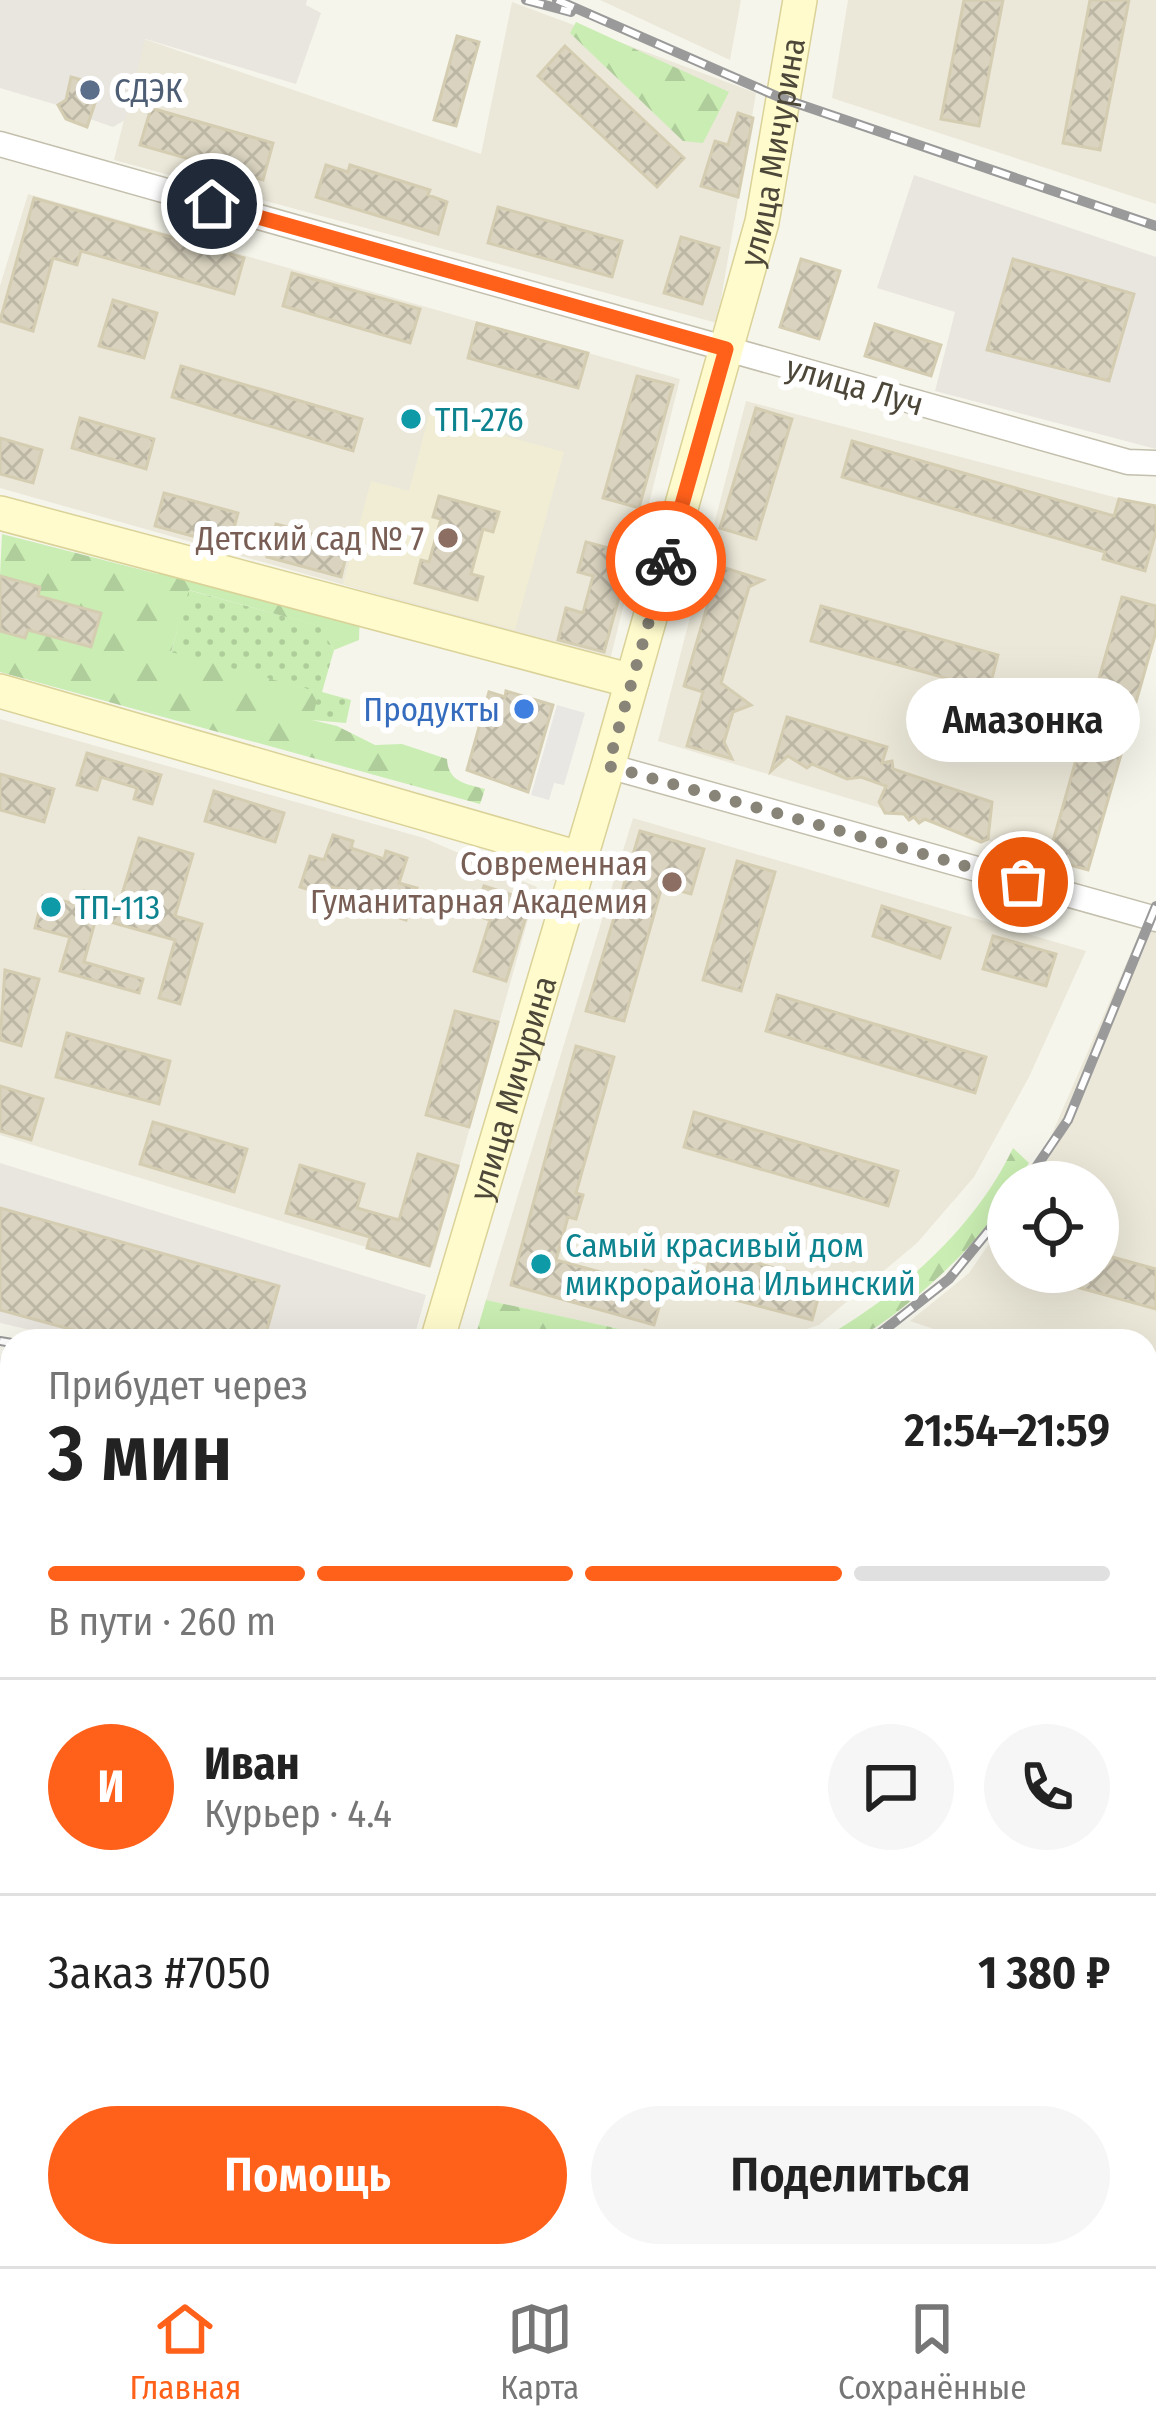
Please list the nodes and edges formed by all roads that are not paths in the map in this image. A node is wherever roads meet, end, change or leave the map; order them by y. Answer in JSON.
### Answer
{"nodes":[{"id":1,"x":800,"y":0,"type":"edge"},
{"id":2,"x":0,"y":144,"type":"edge"},
{"id":3,"x":726,"y":349,"type":"junction"},
{"id":4,"x":1156,"y":463,"type":"edge"},
{"id":5,"x":0,"y":513,"type":"edge"},
{"id":6,"x":632,"y":681,"type":"junction"},
{"id":7,"x":0,"y":691,"type":"edge"},
{"id":8,"x":608,"y":766,"type":"junction"},
{"id":9,"x":579,"y":858,"type":"junction"},
{"id":10,"x":1156,"y":919,"type":"edge"},
{"id":11,"x":441,"y":1329,"type":"edge"}],
"edges":[{"from":1,"to":3,"type":"main road","name":"улица Мичурина"},
{"from":2,"to":3,"type":"street","name":"улица Луч"},
{"from":3,"to":4,"type":"street","name":"улица Луч"},
{"from":3,"to":6,"type":"main road","name":"улица Мичурина"},
{"from":5,"to":6,"type":"main road"},
{"from":6,"to":8,"type":"main road","name":"улица Мичурина"},
{"from":7,"to":9,"type":"main road"},
{"from":8,"to":9,"type":"main road","name":"улица Мичурина"},
{"from":8,"to":10,"type":"street"},
{"from":9,"to":11,"type":"main road","name":"улица Мичурина"}]}
